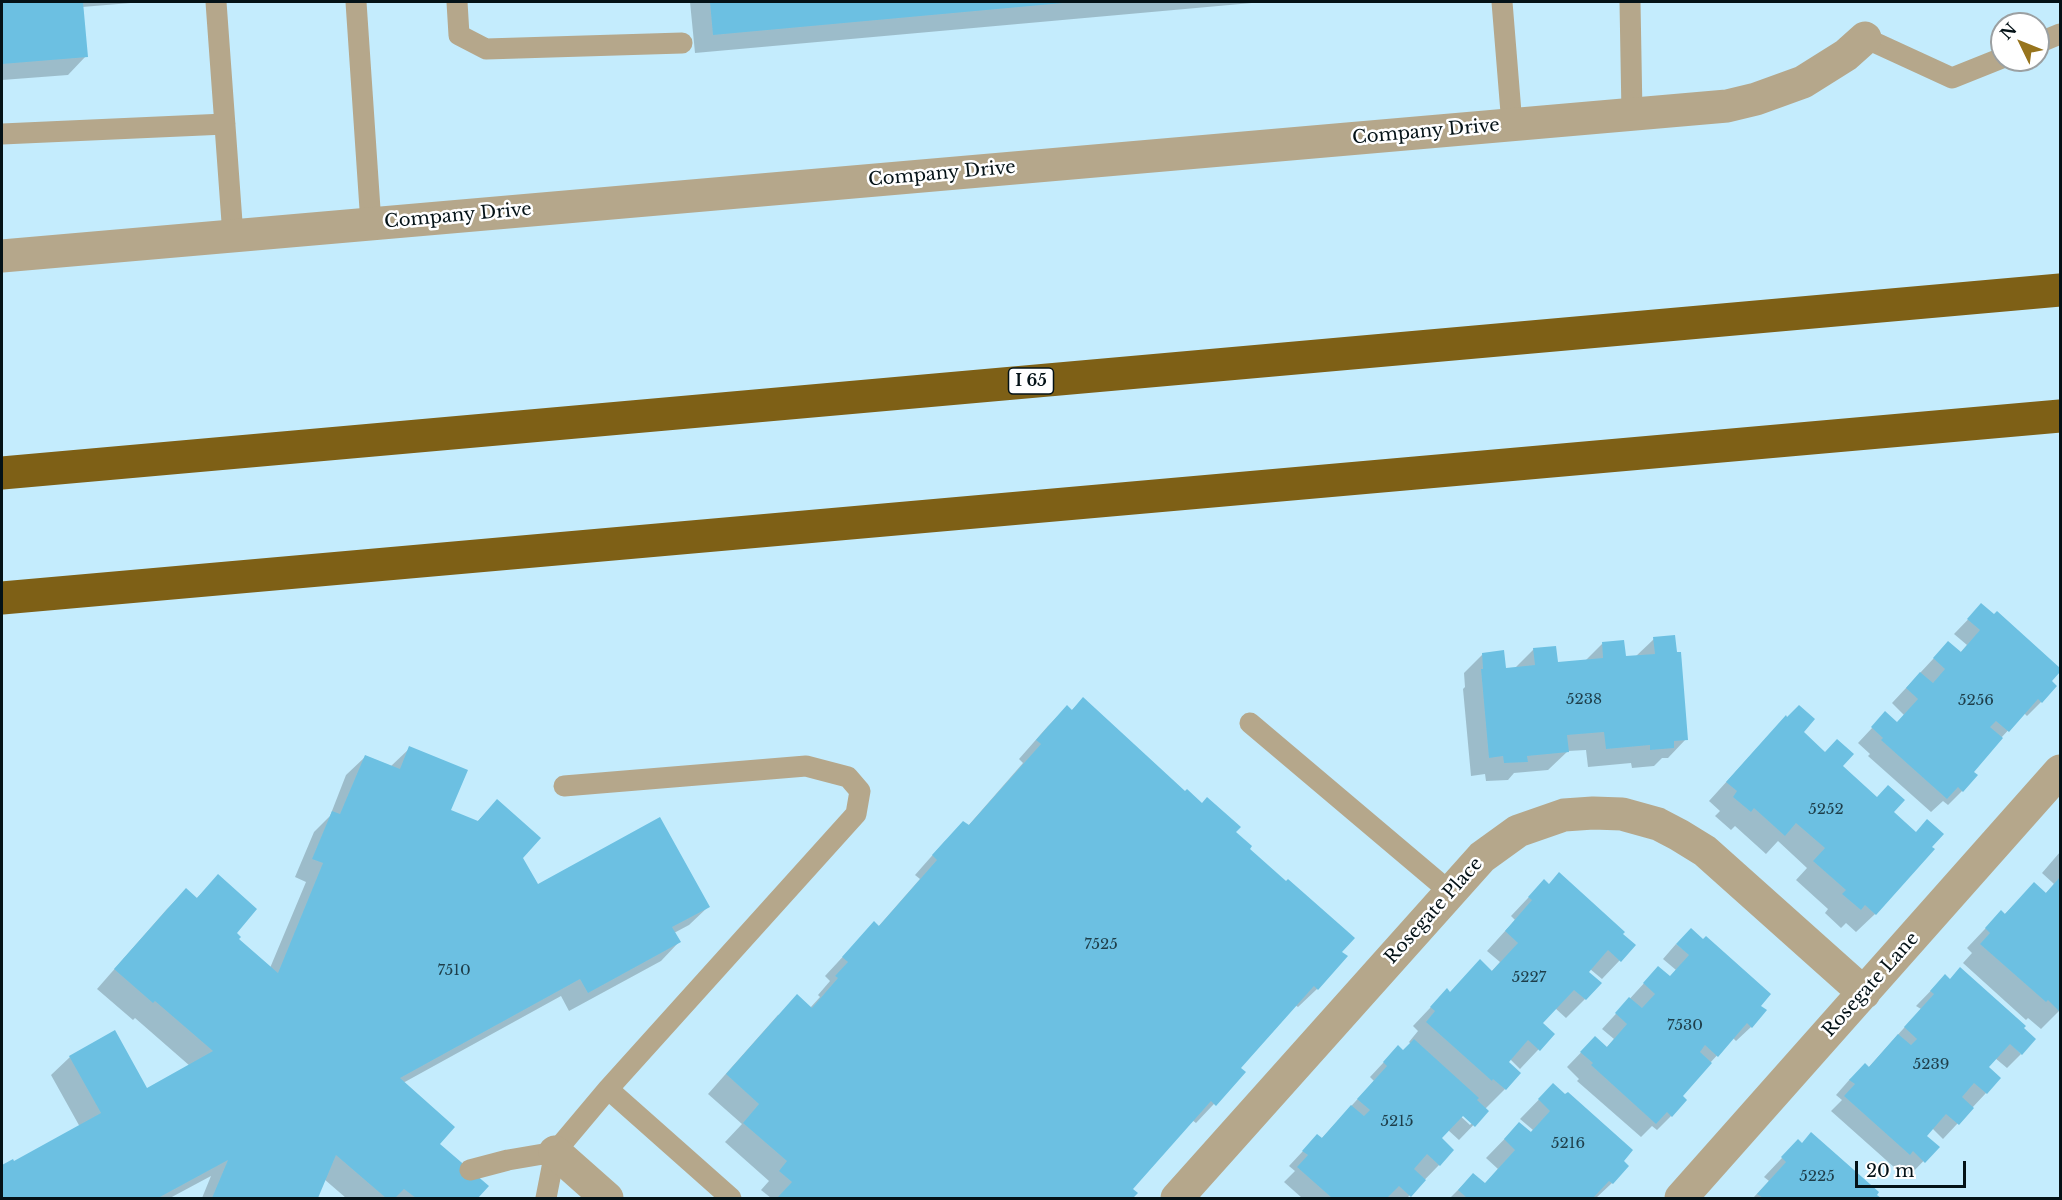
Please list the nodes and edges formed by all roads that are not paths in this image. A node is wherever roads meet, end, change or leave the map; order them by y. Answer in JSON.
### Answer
{"nodes":[{"id":1,"x":216,"y":2,"type":"edge"},
{"id":2,"x":356,"y":2,"type":"edge"},
{"id":3,"x":457,"y":2,"type":"edge"},
{"id":4,"x":1502,"y":2,"type":"edge"},
{"id":5,"x":1630,"y":2,"type":"edge"},
{"id":6,"x":1865,"y":38,"type":"joint"},
{"id":7,"x":681,"y":43,"type":"dead end"},
{"id":8,"x":1990,"y":63,"type":"edge"},
{"id":9,"x":1632,"y":114,"type":"junction"},
{"id":10,"x":225,"y":124,"type":"junction"},
{"id":11,"x":1512,"y":125,"type":"junction"},
{"id":12,"x":2,"y":134,"type":"edge"},
{"id":13,"x":371,"y":224,"type":"junction"},
{"id":14,"x":233,"y":236,"type":"junction"},
{"id":15,"x":2,"y":256,"type":"edge"},
{"id":16,"x":2061,"y":290,"type":"edge"},
{"id":17,"x":2061,"y":416,"type":"edge"},
{"id":18,"x":2,"y":473,"type":"edge"},
{"id":19,"x":2,"y":598,"type":"edge"},
{"id":20,"x":1250,"y":723,"type":"dead end"},
{"id":21,"x":2061,"y":771,"type":"edge"},
{"id":22,"x":564,"y":786,"type":"dead end"},
{"id":23,"x":1450,"y":892,"type":"junction"},
{"id":24,"x":1864,"y":993,"type":"junction"},
{"id":25,"x":608,"y":1089,"type":"junction"},
{"id":26,"x":555,"y":1152,"type":"junction"},
{"id":27,"x":470,"y":1170,"type":"dead end"},
{"id":28,"x":546,"y":1198,"type":"edge"},
{"id":29,"x":607,"y":1198,"type":"edge"},
{"id":30,"x":732,"y":1198,"type":"edge"},
{"id":31,"x":1177,"y":1198,"type":"edge"},
{"id":32,"x":1681,"y":1198,"type":"edge"}],
"edges":[{"from":1,"to":10,"type":"lane"},
{"from":2,"to":13,"type":"lane"},
{"from":3,"to":7,"type":"lane"},
{"from":4,"to":11,"type":"lane"},
{"from":5,"to":9,"type":"lane"},
{"from":6,"to":8,"type":"lane"},
{"from":6,"to":9,"type":"street","name":"Company Drive"},
{"from":9,"to":11,"type":"street","name":"Company Drive"},
{"from":10,"to":12,"type":"lane"},
{"from":10,"to":14,"type":"lane"},
{"from":11,"to":13,"type":"street","name":"Company Drive"},
{"from":13,"to":14,"type":"street","name":"Company Drive"},
{"from":14,"to":15,"type":"street","name":"Company Drive"},
{"from":16,"to":18,"type":"highway","number":"I 65"},
{"from":17,"to":19,"type":"highway"},
{"from":20,"to":23,"type":"lane"},
{"from":21,"to":24,"type":"street","name":"Rosegate Lane"},
{"from":22,"to":25,"type":"lane"},
{"from":23,"to":24,"type":"street","name":"Rosegate Place"},
{"from":23,"to":31,"type":"street","name":"Rosegate Place"},
{"from":24,"to":32,"type":"street","name":"Rosegate Lane"},
{"from":25,"to":26,"type":"lane"},
{"from":25,"to":30,"type":"lane"},
{"from":26,"to":27,"type":"lane"},
{"from":26,"to":28,"type":"lane"},
{"from":26,"to":29,"type":"street"}]}
